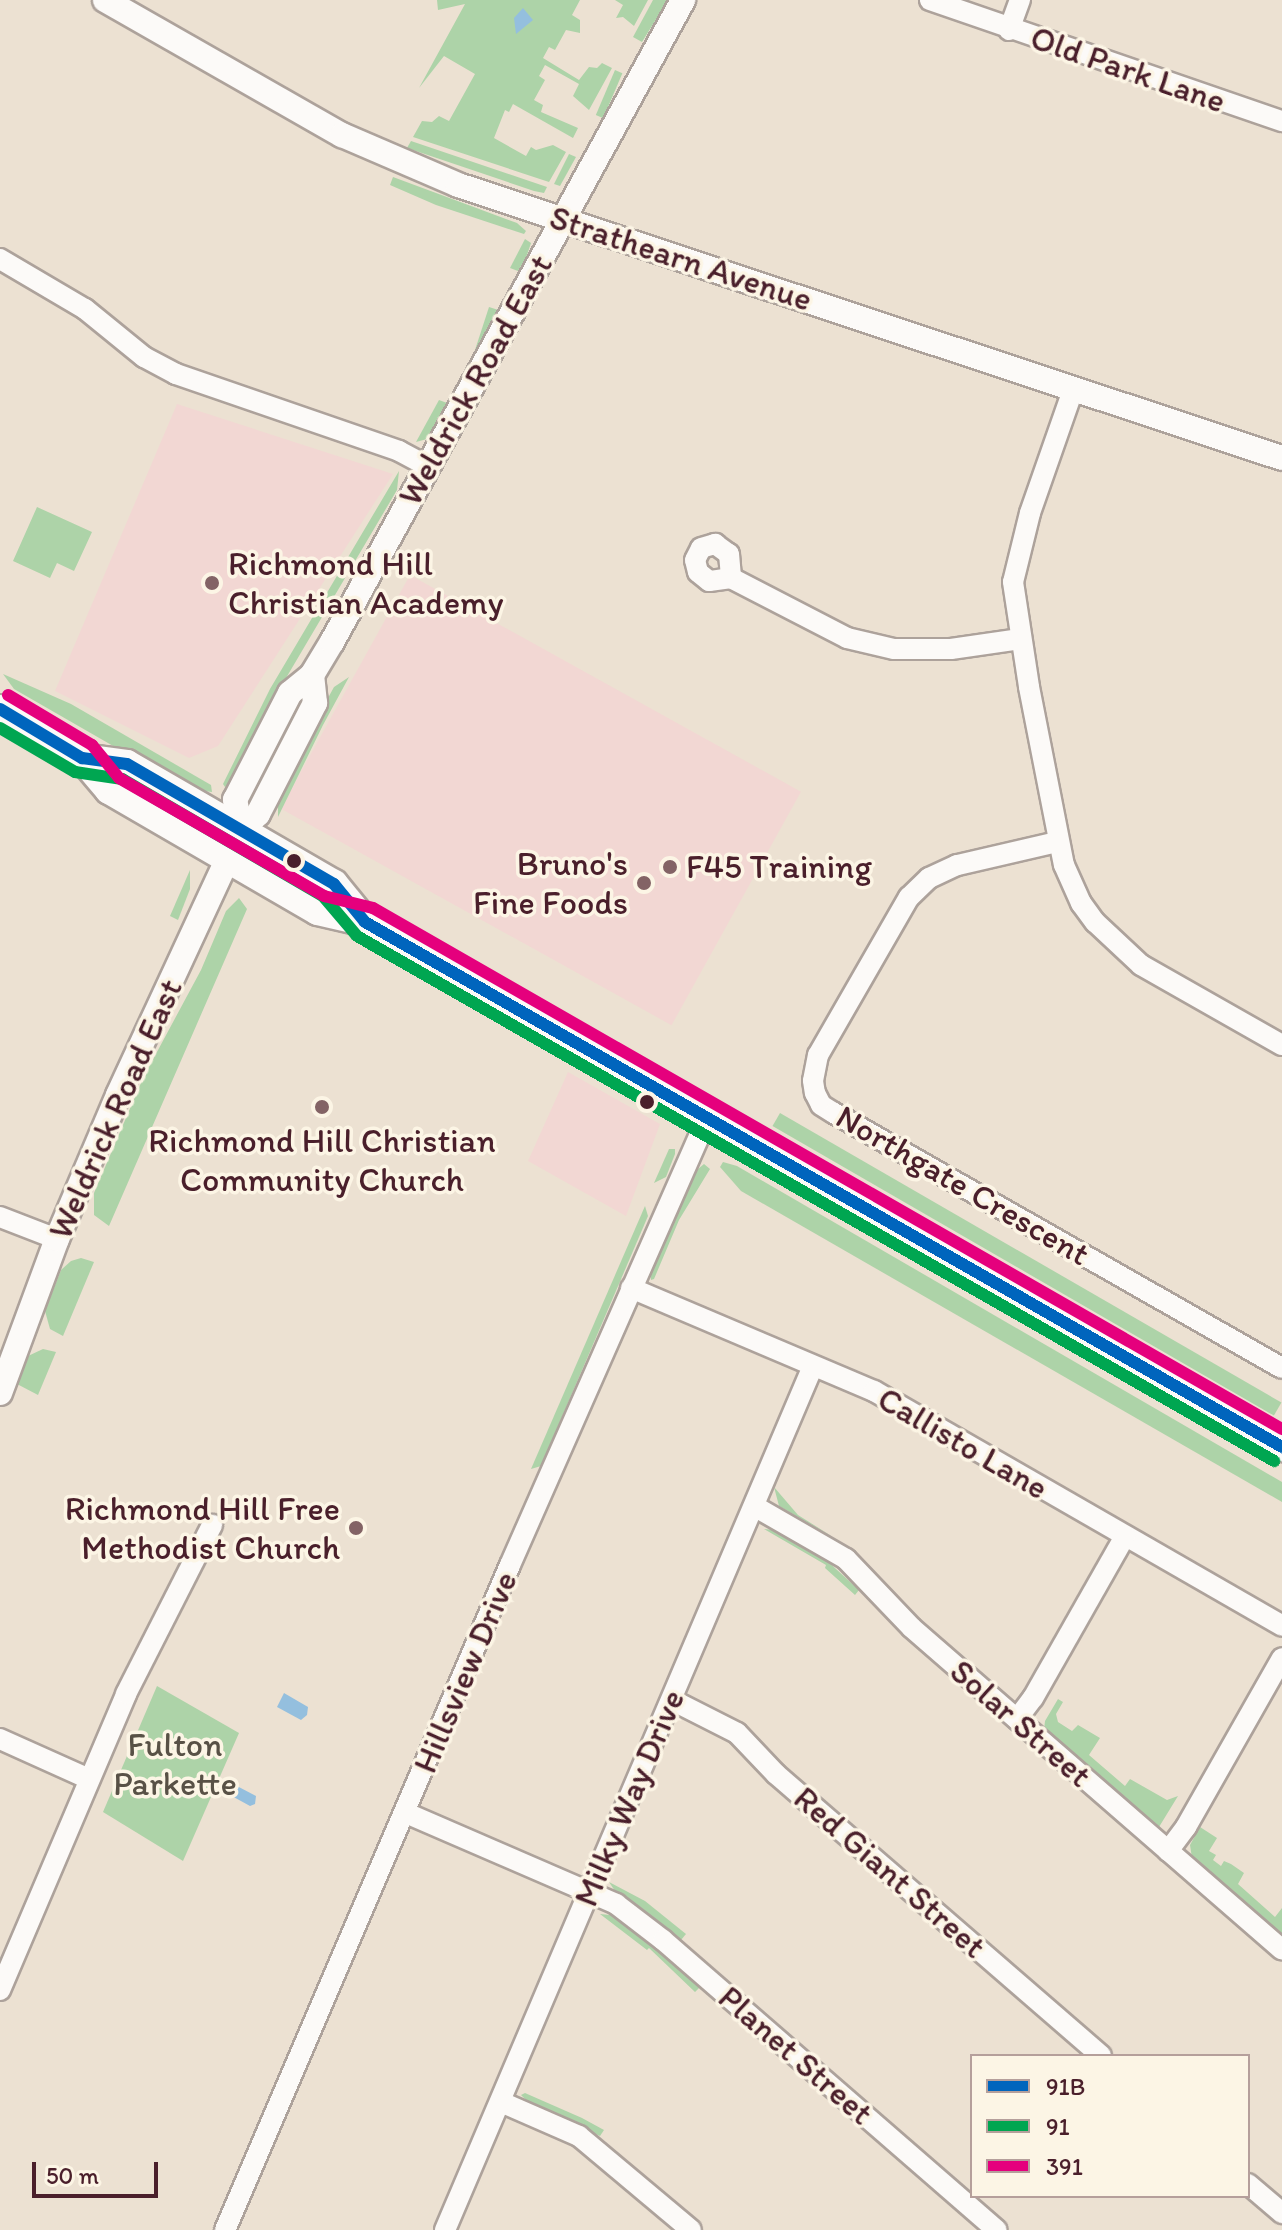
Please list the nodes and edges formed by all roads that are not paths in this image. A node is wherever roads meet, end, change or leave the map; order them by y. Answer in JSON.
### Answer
{"nodes":[{"id":1,"x":105,"y":0,"type":"edge"},
{"id":2,"x":683,"y":0,"type":"edge"},
{"id":3,"x":930,"y":0,"type":"edge"},
{"id":4,"x":1020,"y":0,"type":"edge"},
{"id":5,"x":1009,"y":30,"type":"junction"},
{"id":6,"x":1282,"y":121,"type":"edge"},
{"id":7,"x":563,"y":219,"type":"junction"},
{"id":8,"x":0,"y":259,"type":"edge"},
{"id":9,"x":1073,"y":390,"type":"junction"},
{"id":10,"x":1282,"y":458,"type":"edge"},
{"id":11,"x":429,"y":467,"type":"junction"},
{"id":12,"x":731,"y":578,"type":"dead end"},
{"id":13,"x":1020,"y":639,"type":"junction"},
{"id":14,"x":0,"y":709,"type":"edge"},
{"id":15,"x":82,"y":758,"type":"junction"},
{"id":16,"x":241,"y":830,"type":"junction"},
{"id":17,"x":1057,"y":842,"type":"junction"},
{"id":18,"x":227,"y":859,"type":"junction"},
{"id":19,"x":365,"y":922,"type":"junction"},
{"id":20,"x":1282,"y":1045,"type":"edge"},
{"id":21,"x":708,"y":1116,"type":"junction"},
{"id":22,"x":0,"y":1217,"type":"edge"},
{"id":23,"x":57,"y":1239,"type":"junction"},
{"id":24,"x":631,"y":1288,"type":"junction"},
{"id":25,"x":813,"y":1366,"type":"junction"},
{"id":26,"x":1282,"y":1368,"type":"edge"},
{"id":27,"x":0,"y":1393,"type":"edge"},
{"id":28,"x":1282,"y":1447,"type":"edge"},
{"id":29,"x":754,"y":1506,"type":"junction"},
{"id":30,"x":212,"y":1525,"type":"dead end"},
{"id":31,"x":1125,"y":1536,"type":"junction"},
{"id":32,"x":1282,"y":1626,"type":"edge"},
{"id":33,"x":1282,"y":1658,"type":"edge"},
{"id":34,"x":672,"y":1700,"type":"junction"},
{"id":35,"x":1017,"y":1719,"type":"junction"},
{"id":36,"x":0,"y":1739,"type":"edge"},
{"id":37,"x":89,"y":1779,"type":"junction"},
{"id":38,"x":406,"y":1813,"type":"junction"},
{"id":39,"x":1168,"y":1851,"type":"junction"},
{"id":40,"x":589,"y":1889,"type":"junction"},
{"id":41,"x":1282,"y":1950,"type":"edge"},
{"id":42,"x":0,"y":1990,"type":"edge"},
{"id":43,"x":1099,"y":2054,"type":"edge"},
{"id":44,"x":501,"y":2102,"type":"junction"},
{"id":45,"x":1250,"y":2186,"type":"edge"},
{"id":46,"x":1282,"y":2213,"type":"edge"},
{"id":47,"x":225,"y":2230,"type":"edge"},
{"id":48,"x":445,"y":2230,"type":"edge"},
{"id":49,"x":691,"y":2230,"type":"edge"},
{"id":50,"x":997,"y":2230,"type":"edge"}],
"edges":[{"from":1,"to":7,"type":"street","name":"Strathearn Avenue"},
{"from":2,"to":7,"type":"street","name":"Weldrick Road East"},
{"from":3,"to":5,"type":"street","name":"Old Park Lane"},
{"from":4,"to":5,"type":"street"},
{"from":5,"to":6,"type":"street","name":"Old Park Lane"},
{"from":7,"to":9,"type":"street","name":"Strathearn Avenue"},
{"from":7,"to":11,"type":"street","name":"Weldrick Road East"},
{"from":8,"to":11,"type":"street"},
{"from":9,"to":10,"type":"street","name":"Strathearn Avenue"},
{"from":9,"to":13,"type":"street"},
{"from":11,"to":16,"type":"street","name":"Weldrick Road East"},
{"from":12,"to":13,"type":"street"},
{"from":13,"to":17,"type":"street"},
{"from":14,"to":15,"type":"main road"},
{"from":15,"to":16,"type":"main road"},
{"from":15,"to":18,"type":"main road"},
{"from":16,"to":18,"type":"street","name":"Weldrick Road East"},
{"from":16,"to":19,"type":"main road"},
{"from":17,"to":20,"type":"street"},
{"from":17,"to":26,"type":"street","name":"Northgate Crescent"},
{"from":18,"to":19,"type":"main road"},
{"from":18,"to":23,"type":"street","name":"Weldrick Road East"},
{"from":19,"to":21,"type":"main road"},
{"from":21,"to":24,"type":"street","name":"Hillsview Drive"},
{"from":21,"to":28,"type":"main road"},
{"from":22,"to":23,"type":"street"},
{"from":23,"to":27,"type":"street","name":"Weldrick Road East"},
{"from":24,"to":25,"type":"street","name":"Callisto Lane"},
{"from":24,"to":38,"type":"street","name":"Hillsview Drive"},
{"from":25,"to":29,"type":"street","name":"Milky Way Drive"},
{"from":25,"to":31,"type":"street","name":"Callisto Lane"},
{"from":29,"to":34,"type":"street","name":"Milky Way Drive"},
{"from":29,"to":35,"type":"street","name":"Solar Street"},
{"from":30,"to":37,"type":"street"},
{"from":31,"to":32,"type":"street","name":"Callisto Lane"},
{"from":31,"to":35,"type":"street"},
{"from":33,"to":39,"type":"street"},
{"from":34,"to":40,"type":"street","name":"Milky Way Drive"},
{"from":34,"to":43,"type":"street","name":"Red Giant Street"},
{"from":35,"to":39,"type":"street","name":"Solar Street"},
{"from":36,"to":37,"type":"street"},
{"from":37,"to":42,"type":"street"},
{"from":38,"to":40,"type":"street","name":"Planet Street"},
{"from":38,"to":47,"type":"street","name":"Hillsview Drive"},
{"from":39,"to":41,"type":"street","name":"Solar Street"},
{"from":40,"to":44,"type":"street","name":"Milky Way Drive"},
{"from":40,"to":50,"type":"street","name":"Planet Street"},
{"from":44,"to":48,"type":"street","name":"Milky Way Drive"},
{"from":44,"to":49,"type":"street"},
{"from":45,"to":46,"type":"street"}]}
